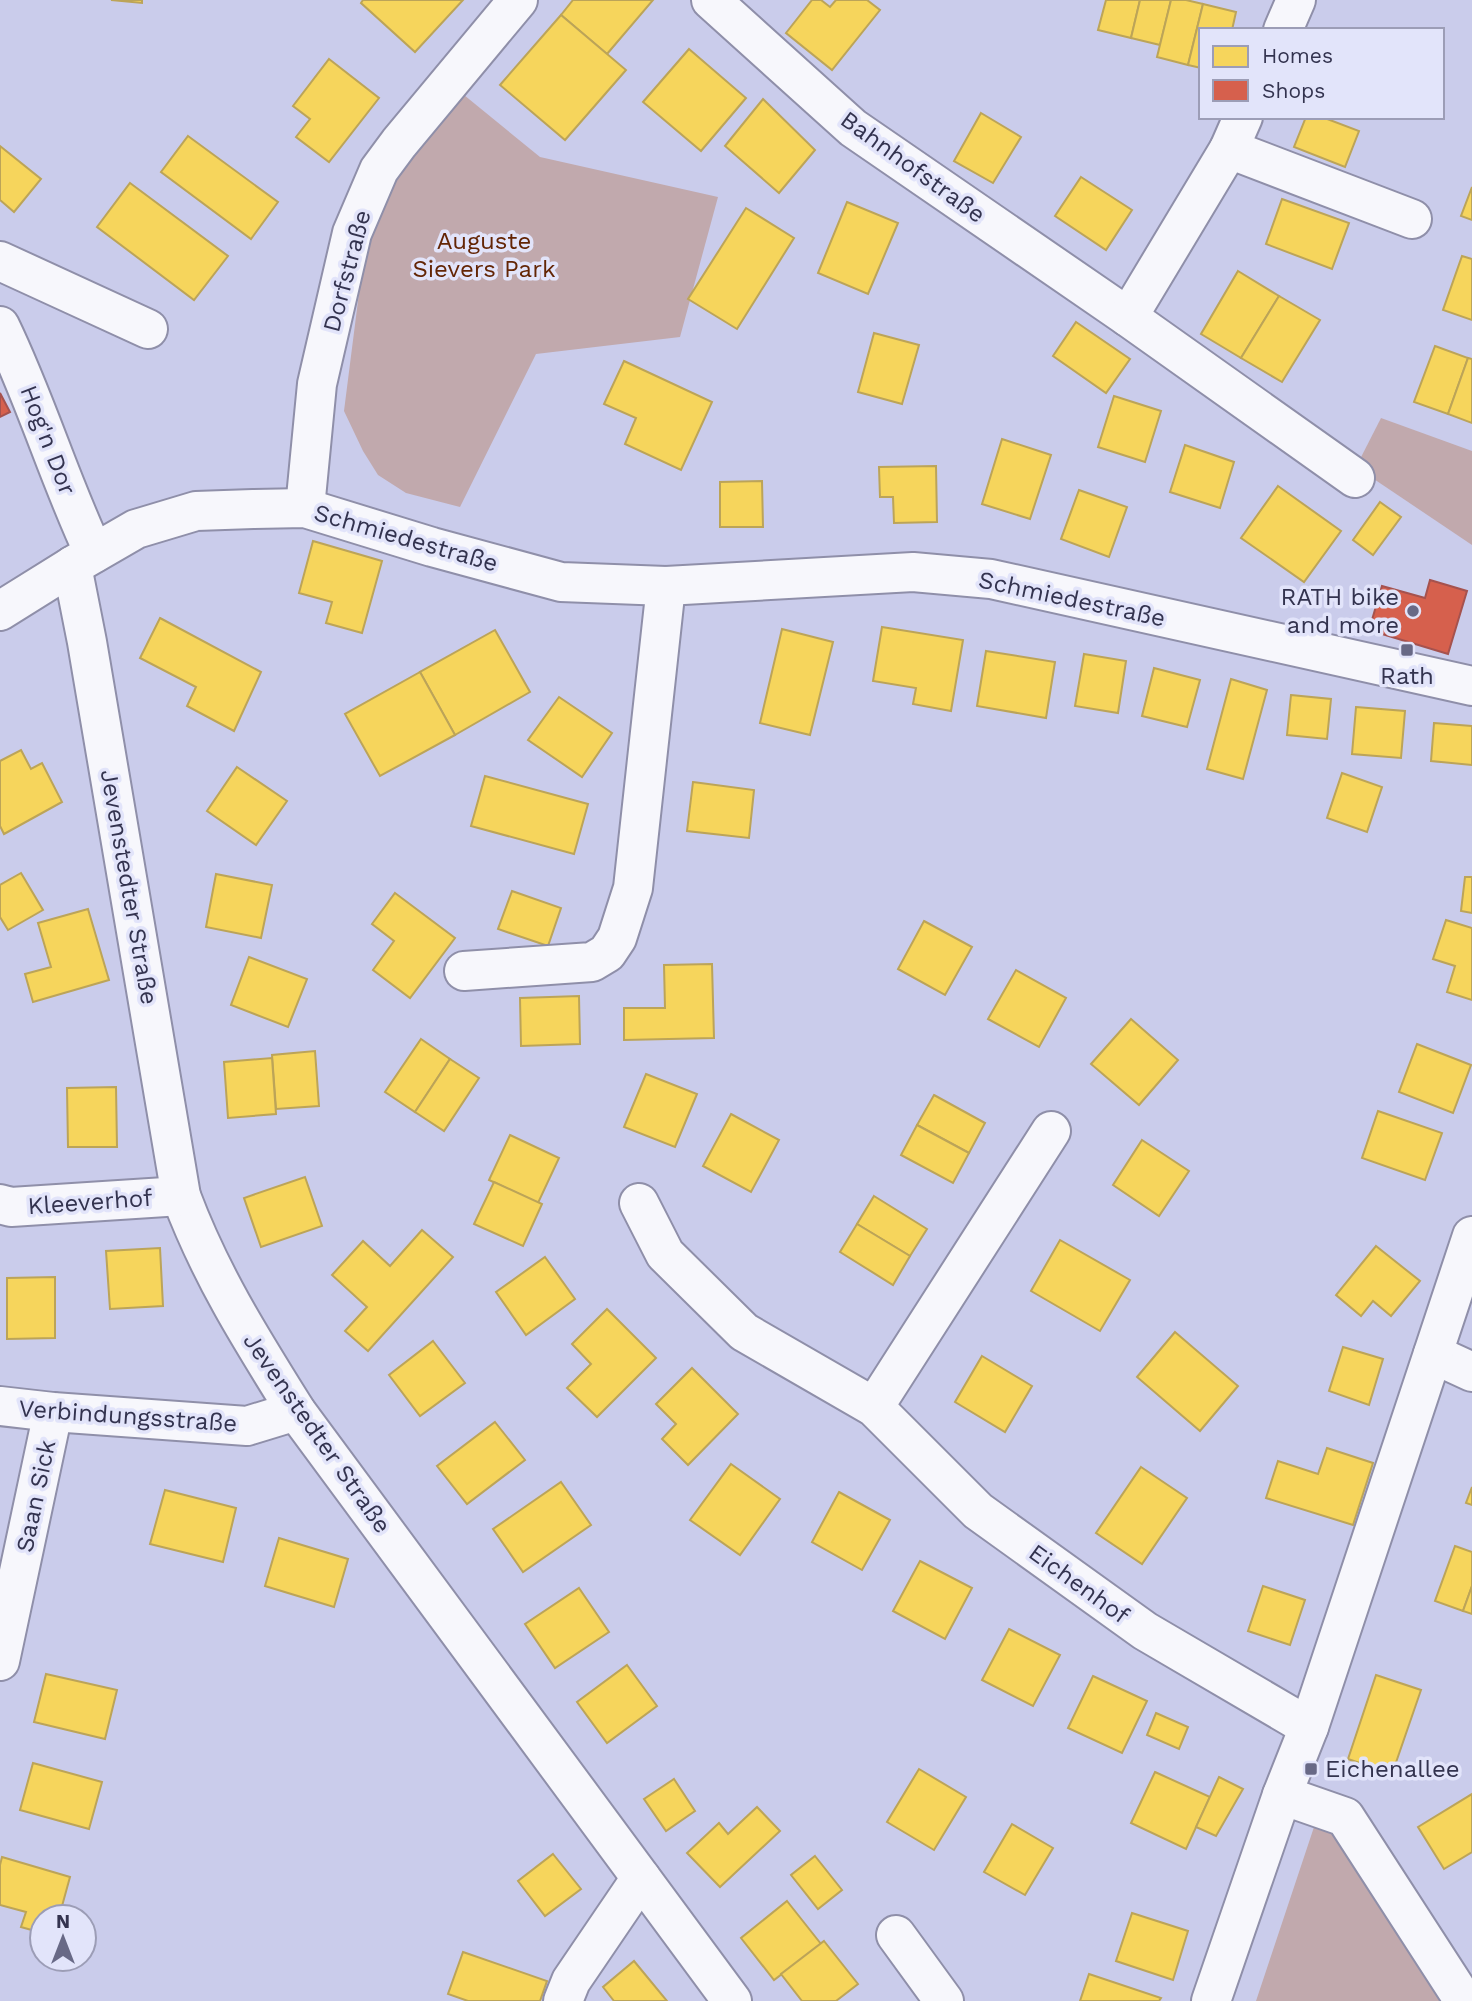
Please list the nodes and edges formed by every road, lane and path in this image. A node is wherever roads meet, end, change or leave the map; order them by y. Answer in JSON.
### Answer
{"nodes":[{"id":1,"x":518,"y":0,"type":"edge"},
{"id":2,"x":711,"y":0,"type":"edge"},
{"id":3,"x":1296,"y":0,"type":"edge"},
{"id":4,"x":1284,"y":28,"type":"edge"},
{"id":5,"x":1236,"y":133,"type":"edge"},
{"id":6,"x":1412,"y":219,"type":"dead end"},
{"id":7,"x":0,"y":261,"type":"edge"},
{"id":8,"x":1128,"y":317,"type":"junction"},
{"id":9,"x":0,"y":326,"type":"edge"},
{"id":10,"x":148,"y":329,"type":"dead end"},
{"id":11,"x":1355,"y":478,"type":"dead end"},
{"id":12,"x":305,"y":508,"type":"junction"},
{"id":13,"x":83,"y":560,"type":"junction"},
{"id":14,"x":666,"y":586,"type":"junction"},
{"id":15,"x":0,"y":611,"type":"edge"},
{"id":16,"x":1469,"y":676,"type":"edge"},
{"id":17,"x":464,"y":971,"type":"dead end"},
{"id":18,"x":1051,"y":1130,"type":"dead end"},
{"id":19,"x":181,"y":1196,"type":"junction"},
{"id":20,"x":639,"y":1203,"type":"dead end"},
{"id":21,"x":0,"y":1204,"type":"edge"},
{"id":22,"x":1472,"y":1236,"type":"edge"},
{"id":23,"x":1433,"y":1354,"type":"junction"},
{"id":24,"x":1472,"y":1371,"type":"edge"},
{"id":25,"x":0,"y":1406,"type":"edge"},
{"id":26,"x":874,"y":1407,"type":"junction"},
{"id":27,"x":296,"y":1411,"type":"junction"},
{"id":28,"x":53,"y":1412,"type":"junction"},
{"id":29,"x":0,"y":1661,"type":"edge"},
{"id":30,"x":1309,"y":1727,"type":"junction"},
{"id":31,"x":1282,"y":1795,"type":"junction"},
{"id":32,"x":641,"y":1878,"type":"junction"},
{"id":33,"x":896,"y":1935,"type":"dead end"},
{"id":34,"x":563,"y":2001,"type":"edge"},
{"id":35,"x":732,"y":2001,"type":"edge"},
{"id":36,"x":944,"y":2001,"type":"edge"},
{"id":37,"x":1211,"y":2001,"type":"edge"},
{"id":38,"x":1465,"y":2001,"type":"edge"}],
"edges":[{"from":1,"to":12,"type":"street","name":"Dorfstraße"},
{"from":2,"to":8,"type":"street","name":"Bahnhofstraße"},
{"from":3,"to":4,"type":"street"},
{"from":5,"to":6,"type":"street"},
{"from":5,"to":8,"type":"street"},
{"from":7,"to":10,"type":"street"},
{"from":8,"to":11,"type":"street","name":"Bahnhofstraße"},
{"from":9,"to":13,"type":"street","name":"Hog'n Dor"},
{"from":12,"to":13,"type":"street","name":"Schmiedestraße"},
{"from":12,"to":14,"type":"street","name":"Schmiedestraße"},
{"from":13,"to":15,"type":"street"},
{"from":13,"to":19,"type":"street","name":"Jevenstedter Straße"},
{"from":14,"to":16,"type":"street","name":"Schmiedestraße"},
{"from":14,"to":17,"type":"street"},
{"from":18,"to":26,"type":"street"},
{"from":19,"to":21,"type":"street","name":"Kleeverhof"},
{"from":19,"to":27,"type":"street","name":"Jevenstedter Straße"},
{"from":20,"to":26,"type":"street","name":"Eichenhof"},
{"from":22,"to":23,"type":"street"},
{"from":23,"to":24,"type":"street"},
{"from":23,"to":30,"type":"street"},
{"from":25,"to":28,"type":"street","name":"Verbindungsstraße"},
{"from":26,"to":30,"type":"street","name":"Eichenhof"},
{"from":27,"to":28,"type":"street","name":"Verbindungsstraße"},
{"from":27,"to":32,"type":"street","name":"Jevenstedter Straße"},
{"from":28,"to":29,"type":"street","name":"Saan Sick"},
{"from":30,"to":31,"type":"street"},
{"from":31,"to":37,"type":"street"},
{"from":31,"to":38,"type":"street"},
{"from":32,"to":34,"type":"street"},
{"from":32,"to":35,"type":"street","name":"Jevenstedter Straße"},
{"from":33,"to":36,"type":"street"}]}
